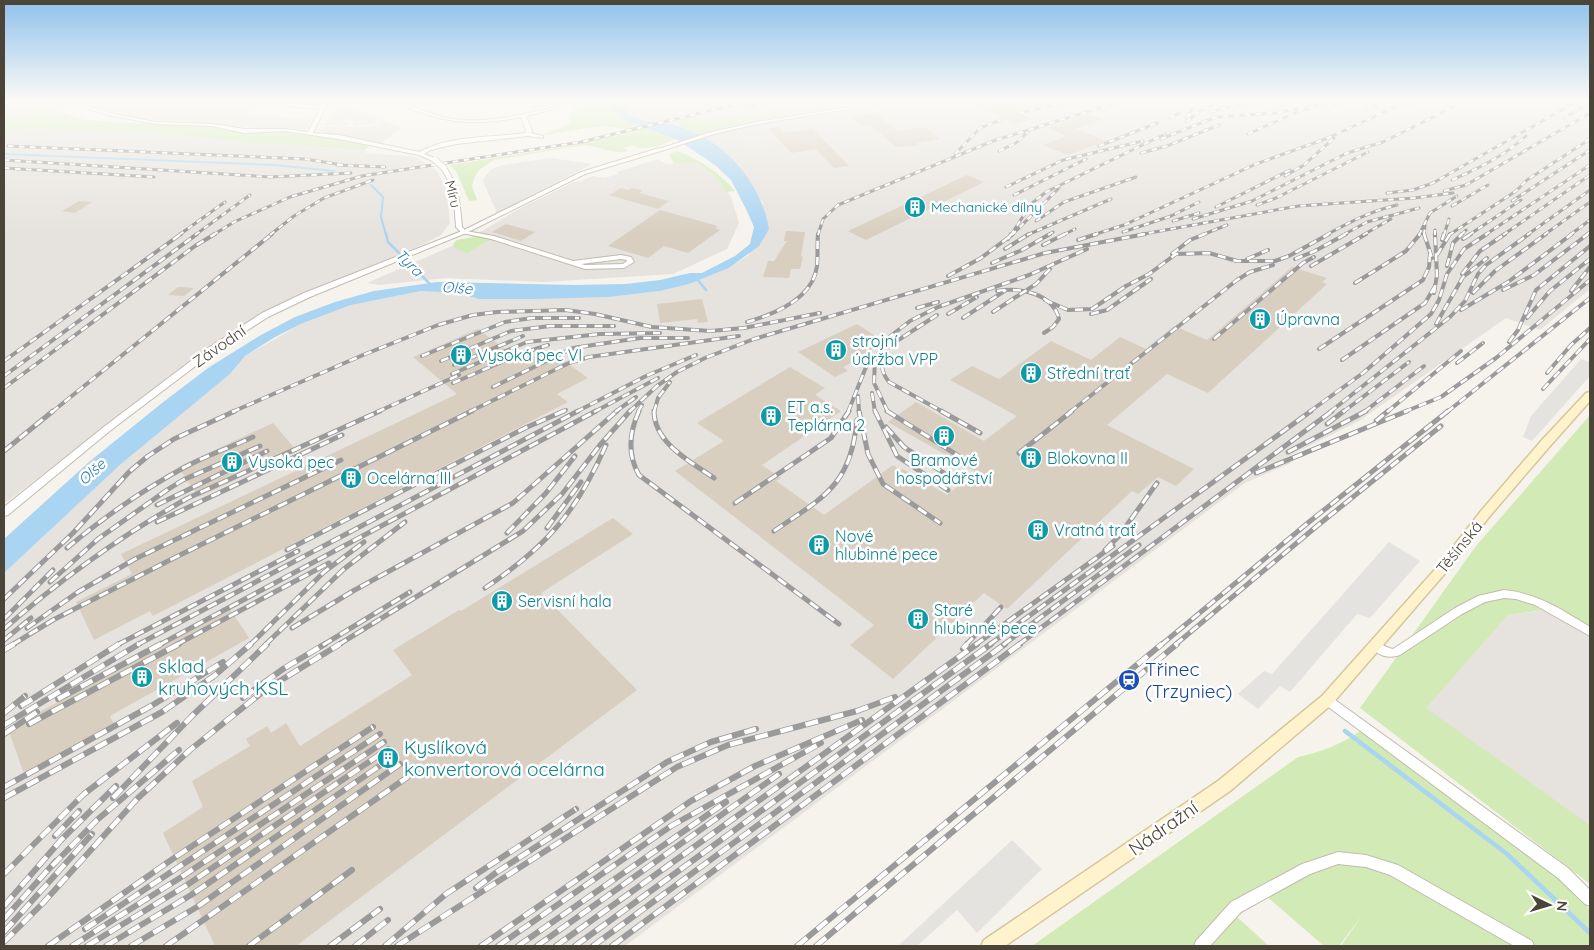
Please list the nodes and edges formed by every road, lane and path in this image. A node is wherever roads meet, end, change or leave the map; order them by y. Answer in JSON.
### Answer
{"nodes":[{"id":1,"x":374,"y":144,"type":"edge"},
{"id":2,"x":454,"y":144,"type":"edge"},
{"id":3,"x":682,"y":144,"type":"edge"},
{"id":4,"x":662,"y":151,"type":"joint"},
{"id":5,"x":420,"y":154,"type":"junction"},
{"id":6,"x":464,"y":232,"type":"junction"},
{"id":7,"x":571,"y":262,"type":"junction"},
{"id":8,"x":1590,"y":394,"type":"edge"},
{"id":9,"x":4,"y":512,"type":"edge"},
{"id":10,"x":1588,"y":630,"type":"edge"},
{"id":11,"x":1376,"y":646,"type":"junction"},
{"id":12,"x":1327,"y":700,"type":"junction"},
{"id":13,"x":1590,"y":899,"type":"edge"},
{"id":14,"x":990,"y":946,"type":"edge"},
{"id":15,"x":1202,"y":946,"type":"edge"},
{"id":16,"x":1527,"y":946,"type":"edge"}],
"edges":[{"from":1,"to":5,"type":"street","name":"Míru"},
{"from":2,"to":5,"type":"street"},
{"from":3,"to":4,"type":"street"},
{"from":4,"to":6,"type":"street","name":"Závodní"},
{"from":5,"to":6,"type":"street","name":"Míru","bridge":true},
{"from":6,"to":7,"type":"street"},
{"from":6,"to":9,"type":"street","name":"Závodní"},
{"from":7,"to":7,"type":"street"},
{"from":8,"to":11,"type":"main road","name":"Těšínská"},
{"from":10,"to":11,"type":"street"},
{"from":11,"to":12,"type":"main road","name":"Těšínská"},
{"from":12,"to":13,"type":"street"},
{"from":12,"to":14,"type":"main road","name":"Nádražní"},
{"from":15,"to":16,"type":"street"}]}
